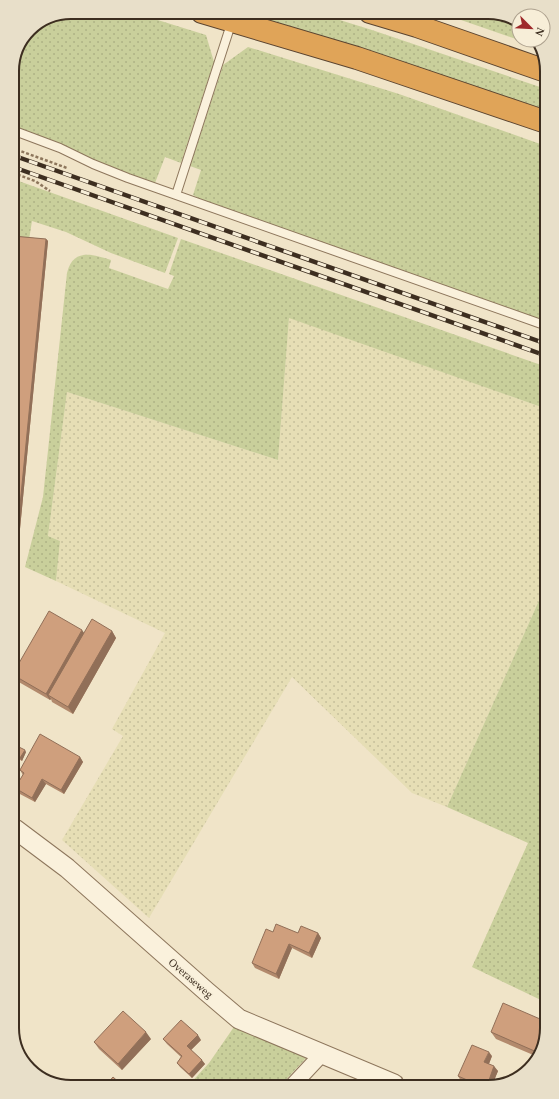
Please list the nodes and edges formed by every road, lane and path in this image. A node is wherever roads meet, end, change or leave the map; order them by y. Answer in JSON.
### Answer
{"nodes":[{"id":1,"x":225,"y":19,"type":"edge"},
{"id":2,"x":394,"y":19,"type":"edge"},
{"id":3,"x":232,"y":21,"type":"junction"},
{"id":4,"x":540,"y":69,"type":"edge"},
{"id":5,"x":540,"y":120,"type":"edge"},
{"id":6,"x":19,"y":133,"type":"edge"},
{"id":7,"x":19,"y":151,"type":"edge"},
{"id":8,"x":66,"y":168,"type":"dead end"},
{"id":9,"x":19,"y":175,"type":"edge"},
{"id":10,"x":50,"y":191,"type":"dead end"},
{"id":11,"x":176,"y":195,"type":"junction"},
{"id":12,"x":540,"y":324,"type":"edge"},
{"id":13,"x":19,"y":832,"type":"edge"},
{"id":14,"x":322,"y":1054,"type":"junction"},
{"id":15,"x":298,"y":1080,"type":"edge"},
{"id":16,"x":384,"y":1080,"type":"edge"}],
"edges":[{"from":1,"to":3,"type":"highway"},
{"from":2,"to":4,"type":"highway"},
{"from":3,"to":5,"type":"highway"},
{"from":3,"to":11,"type":"lane"},
{"from":6,"to":11,"type":"lane"},
{"from":7,"to":8,"type":"path"},
{"from":9,"to":10,"type":"path"},
{"from":11,"to":12,"type":"lane"},
{"from":13,"to":14,"type":"street","name":"Overaseweg"},
{"from":14,"to":15,"type":"street"},
{"from":14,"to":16,"type":"street","name":"Overaseweg"}]}
